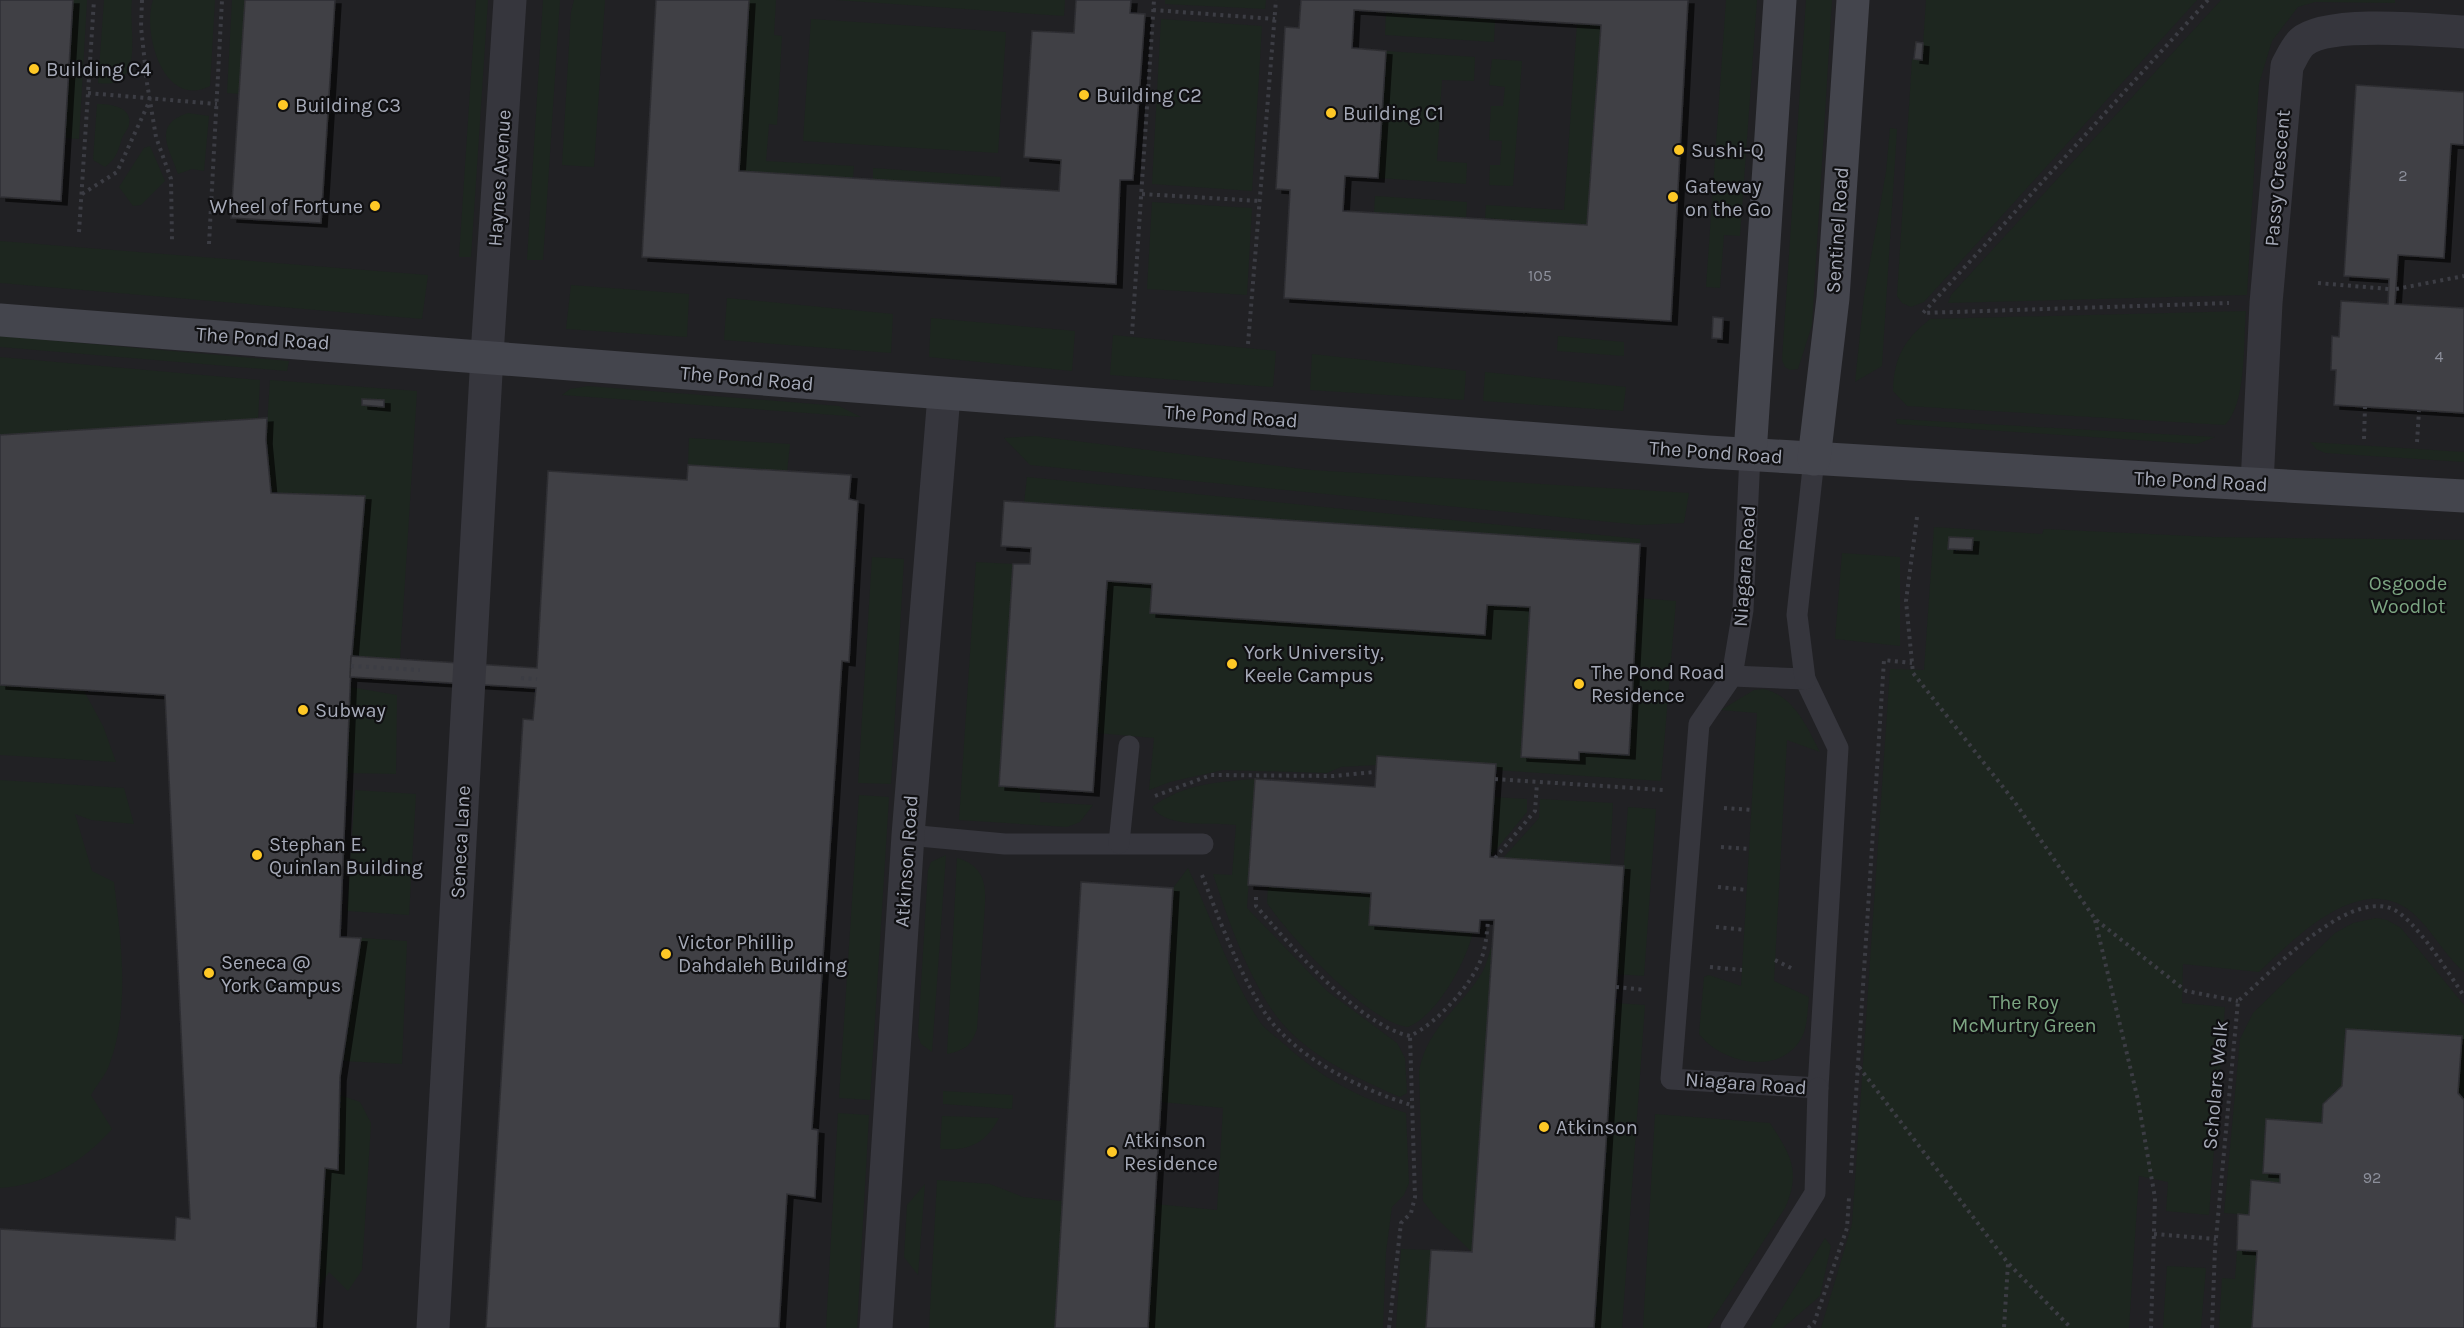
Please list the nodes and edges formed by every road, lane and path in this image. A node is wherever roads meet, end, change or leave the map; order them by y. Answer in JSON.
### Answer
{"nodes":[{"id":1,"x":94,"y":0,"type":"edge"},
{"id":2,"x":142,"y":0,"type":"edge"},
{"id":3,"x":222,"y":0,"type":"edge"},
{"id":4,"x":510,"y":0,"type":"edge"},
{"id":5,"x":1154,"y":0,"type":"edge"},
{"id":6,"x":1276,"y":0,"type":"edge"},
{"id":7,"x":1780,"y":0,"type":"edge"},
{"id":8,"x":1853,"y":0,"type":"edge"},
{"id":9,"x":2208,"y":0,"type":"edge"},
{"id":10,"x":1153,"y":10,"type":"junction"},
{"id":11,"x":1275,"y":19,"type":"junction"},
{"id":12,"x":2464,"y":32,"type":"edge"},
{"id":13,"x":88,"y":93,"type":"junction"},
{"id":14,"x":150,"y":99,"type":"junction"},
{"id":15,"x":217,"y":104,"type":"junction"},
{"id":16,"x":82,"y":194,"type":"junction"},
{"id":17,"x":1142,"y":194,"type":"junction"},
{"id":18,"x":1260,"y":201,"type":"junction"},
{"id":19,"x":79,"y":231,"type":"dead end"},
{"id":20,"x":172,"y":240,"type":"dead end"},
{"id":21,"x":209,"y":244,"type":"dead end"},
{"id":22,"x":2464,"y":276,"type":"edge"},
{"id":23,"x":2318,"y":283,"type":"dead end"},
{"id":24,"x":2389,"y":289,"type":"dead end"},
{"id":25,"x":2396,"y":289,"type":"dead end"},
{"id":26,"x":2233,"y":303,"type":"dead end"},
{"id":27,"x":0,"y":320,"type":"edge"},
{"id":28,"x":1132,"y":334,"type":"dead end"},
{"id":29,"x":1248,"y":345,"type":"dead end"},
{"id":30,"x":487,"y":355,"type":"junction"},
{"id":31,"x":944,"y":395,"type":"junction"},
{"id":32,"x":2365,"y":407,"type":"dead end"},
{"id":33,"x":2419,"y":411,"type":"dead end"},
{"id":34,"x":2364,"y":439,"type":"dead end"},
{"id":35,"x":2417,"y":442,"type":"dead end"},
{"id":36,"x":1750,"y":454,"type":"junction"},
{"id":37,"x":1814,"y":459,"type":"junction"},
{"id":38,"x":2257,"y":484,"type":"junction"},
{"id":39,"x":2464,"y":496,"type":"edge"},
{"id":40,"x":1917,"y":517,"type":"dead end"},
{"id":41,"x":1912,"y":663,"type":"junction"},
{"id":42,"x":351,"y":666,"type":"dead end"},
{"id":43,"x":420,"y":670,"type":"dead end"},
{"id":44,"x":1732,"y":676,"type":"junction"},
{"id":45,"x":521,"y":678,"type":"dead end"},
{"id":46,"x":537,"y":679,"type":"dead end"},
{"id":47,"x":1805,"y":679,"type":"junction"},
{"id":48,"x":1130,"y":746,"type":"dead end"},
{"id":49,"x":1376,"y":772,"type":"dead end"},
{"id":50,"x":1495,"y":779,"type":"dead end"},
{"id":51,"x":1537,"y":783,"type":"junction"},
{"id":52,"x":1694,"y":793,"type":"junction"},
{"id":53,"x":1718,"y":807,"type":"dead end"},
{"id":54,"x":1123,"y":809,"type":"junction"},
{"id":55,"x":1752,"y":810,"type":"dead end"},
{"id":56,"x":908,"y":835,"type":"junction"},
{"id":57,"x":1119,"y":843,"type":"junction"},
{"id":58,"x":1196,"y":844,"type":"joint"},
{"id":59,"x":1714,"y":846,"type":"dead end"},
{"id":60,"x":1749,"y":849,"type":"dead end"},
{"id":61,"x":1495,"y":858,"type":"dead end"},
{"id":62,"x":1711,"y":886,"type":"dead end"},
{"id":63,"x":1747,"y":890,"type":"dead end"},
{"id":64,"x":1256,"y":897,"type":"dead end"},
{"id":65,"x":2095,"y":919,"type":"junction"},
{"id":66,"x":1488,"y":920,"type":"dead end"},
{"id":67,"x":1708,"y":927,"type":"dead end"},
{"id":68,"x":1745,"y":930,"type":"dead end"},
{"id":69,"x":1707,"y":966,"type":"dead end"},
{"id":70,"x":1742,"y":970,"type":"dead end"},
{"id":71,"x":1616,"y":987,"type":"dead end"},
{"id":72,"x":1652,"y":990,"type":"dead end"},
{"id":73,"x":2464,"y":996,"type":"edge"},
{"id":74,"x":2238,"y":1001,"type":"junction"},
{"id":75,"x":1410,"y":1036,"type":"junction"},
{"id":76,"x":1858,"y":1066,"type":"junction"},
{"id":77,"x":1818,"y":1088,"type":"junction"},
{"id":78,"x":1411,"y":1105,"type":"junction"},
{"id":79,"x":1850,"y":1182,"type":"dead end"},
{"id":80,"x":1849,"y":1194,"type":"dead end"},
{"id":81,"x":2154,"y":1234,"type":"junction"},
{"id":82,"x":2216,"y":1239,"type":"junction"},
{"id":83,"x":2008,"y":1263,"type":"junction"},
{"id":84,"x":433,"y":1328,"type":"edge"},
{"id":85,"x":876,"y":1328,"type":"edge"},
{"id":86,"x":1389,"y":1328,"type":"edge"},
{"id":87,"x":1731,"y":1328,"type":"edge"},
{"id":88,"x":1808,"y":1328,"type":"edge"},
{"id":89,"x":2004,"y":1328,"type":"edge"},
{"id":90,"x":2071,"y":1328,"type":"edge"},
{"id":91,"x":2151,"y":1328,"type":"edge"},
{"id":92,"x":2212,"y":1328,"type":"edge"}],
"edges":[{"from":1,"to":13,"type":"path"},
{"from":2,"to":14,"type":"path"},
{"from":3,"to":15,"type":"path"},
{"from":4,"to":30,"type":"street","name":"Haynes Avenue"},
{"from":5,"to":10,"type":"path"},
{"from":6,"to":11,"type":"path"},
{"from":7,"to":36,"type":"street"},
{"from":8,"to":37,"type":"street","name":"Sentinel Road"},
{"from":9,"to":26,"type":"path"},
{"from":10,"to":11,"type":"path"},
{"from":10,"to":17,"type":"path"},
{"from":11,"to":18,"type":"path"},
{"from":12,"to":38,"type":"street","name":"Passy Crescent"},
{"from":13,"to":14,"type":"path"},
{"from":13,"to":16,"type":"path"},
{"from":14,"to":15,"type":"path"},
{"from":14,"to":16,"type":"path"},
{"from":14,"to":20,"type":"path"},
{"from":15,"to":21,"type":"path"},
{"from":16,"to":19,"type":"path"},
{"from":17,"to":18,"type":"path"},
{"from":17,"to":28,"type":"path"},
{"from":18,"to":29,"type":"path"},
{"from":22,"to":25,"type":"path"},
{"from":23,"to":24,"type":"path"},
{"from":27,"to":30,"type":"street","name":"The Pond Road"},
{"from":30,"to":31,"type":"street","name":"The Pond Road"},
{"from":30,"to":84,"type":"street","name":"Seneca Lane"},
{"from":31,"to":36,"type":"street","name":"The Pond Road"},
{"from":31,"to":56,"type":"street","name":"Atkinson Road"},
{"from":32,"to":34,"type":"path"},
{"from":33,"to":35,"type":"path"},
{"from":36,"to":37,"type":"street","name":"The Pond Road"},
{"from":36,"to":44,"type":"lane","name":"Niagara Road"},
{"from":37,"to":38,"type":"street","name":"The Pond Road"},
{"from":37,"to":47,"type":"lane","name":"Niagara Road"},
{"from":38,"to":39,"type":"street","name":"The Pond Road"},
{"from":40,"to":41,"type":"path"},
{"from":41,"to":65,"type":"path"},
{"from":41,"to":76,"type":"path"},
{"from":42,"to":43,"type":"path"},
{"from":44,"to":47,"type":"lane"},
{"from":44,"to":52,"type":"lane","name":"Niagara Road"},
{"from":45,"to":46,"type":"path"},
{"from":47,"to":77,"type":"lane","name":"Niagara Road"},
{"from":48,"to":54,"type":"lane"},
{"from":49,"to":54,"type":"path"},
{"from":50,"to":51,"type":"path"},
{"from":51,"to":52,"type":"path"},
{"from":51,"to":61,"type":"path"},
{"from":52,"to":77,"type":"lane","name":"Niagara Road"},
{"from":53,"to":55,"type":"path"},
{"from":54,"to":57,"type":"lane"},
{"from":56,"to":57,"type":"lane"},
{"from":56,"to":85,"type":"street","name":"Atkinson Road"},
{"from":57,"to":58,"type":"lane"},
{"from":58,"to":78,"type":"path"},
{"from":59,"to":60,"type":"path"},
{"from":62,"to":63,"type":"path"},
{"from":64,"to":75,"type":"path"},
{"from":65,"to":74,"type":"path"},
{"from":65,"to":81,"type":"path"},
{"from":66,"to":75,"type":"path"},
{"from":67,"to":68,"type":"path"},
{"from":69,"to":70,"type":"path"},
{"from":71,"to":72,"type":"path"},
{"from":73,"to":74,"type":"path","name":"Scholars Walk"},
{"from":74,"to":82,"type":"path","name":"Scholars Walk"},
{"from":75,"to":78,"type":"path"},
{"from":76,"to":77,"type":"path"},
{"from":76,"to":79,"type":"path"},
{"from":76,"to":83,"type":"path"},
{"from":77,"to":87,"type":"lane"},
{"from":78,"to":86,"type":"path"},
{"from":80,"to":88,"type":"path"},
{"from":81,"to":82,"type":"path"},
{"from":81,"to":91,"type":"path"},
{"from":82,"to":92,"type":"path","name":"Scholars Walk"},
{"from":83,"to":89,"type":"path"},
{"from":83,"to":90,"type":"path"}]}
